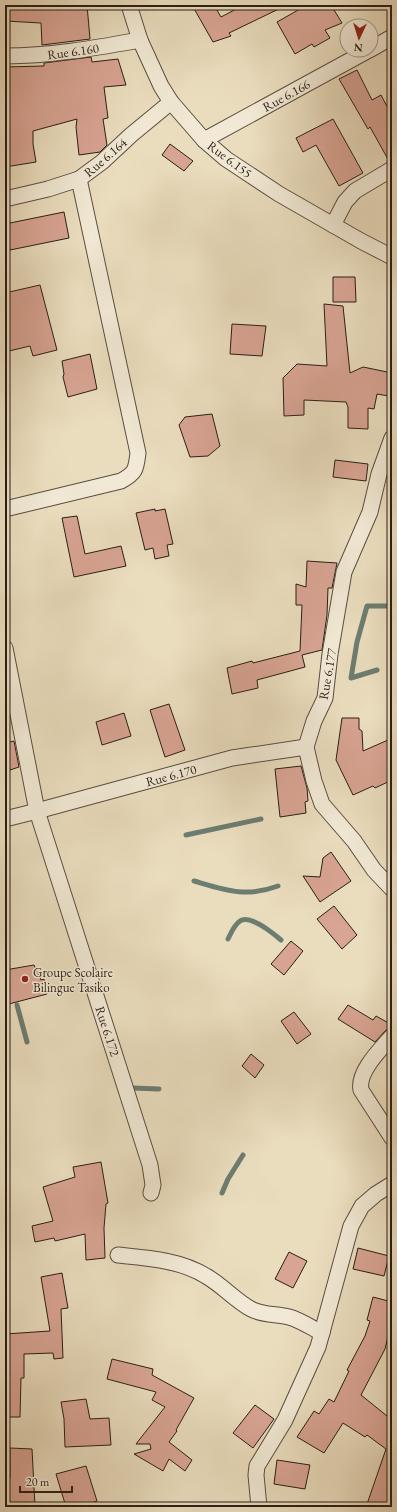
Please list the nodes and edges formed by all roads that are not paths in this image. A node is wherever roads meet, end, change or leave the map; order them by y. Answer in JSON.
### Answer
{"nodes":[{"id":1,"x":129,"y":5,"type":"edge"},
{"id":2,"x":392,"y":37,"type":"edge"},
{"id":3,"x":140,"y":40,"type":"junction"},
{"id":4,"x":379,"y":44,"type":"edge"},
{"id":5,"x":5,"y":56,"type":"edge"},
{"id":6,"x":354,"y":58,"type":"edge"},
{"id":7,"x":171,"y":102,"type":"junction"},
{"id":8,"x":204,"y":140,"type":"junction"},
{"id":9,"x":392,"y":169,"type":"edge"},
{"id":10,"x":79,"y":179,"type":"junction"},
{"id":11,"x":5,"y":199,"type":"edge"},
{"id":12,"x":333,"y":225,"type":"junction"},
{"id":13,"x":392,"y":257,"type":"edge"},
{"id":14,"x":392,"y":438,"type":"edge"},
{"id":15,"x":5,"y":509,"type":"edge"},
{"id":16,"x":5,"y":648,"type":"edge"},
{"id":17,"x":306,"y":747,"type":"junction"},
{"id":18,"x":37,"y":811,"type":"junction"},
{"id":19,"x":5,"y":819,"type":"edge"},
{"id":20,"x":392,"y":889,"type":"edge"},
{"id":21,"x":392,"y":1036,"type":"edge"},
{"id":22,"x":392,"y":1138,"type":"edge"},
{"id":23,"x":392,"y":1184,"type":"edge"},
{"id":24,"x":151,"y":1192,"type":"dead end"},
{"id":25,"x":118,"y":1255,"type":"dead end"},
{"id":26,"x":322,"y":1333,"type":"junction"},
{"id":27,"x":259,"y":1507,"type":"edge"}],
"edges":[{"from":1,"to":3,"type":"street","name":"Rue 6.155"},
{"from":2,"to":4,"type":"street","name":"Rue 6.166"},
{"from":3,"to":5,"type":"street","name":"Rue 6.160"},
{"from":3,"to":7,"type":"street","name":"Rue 6.155"},
{"from":6,"to":8,"type":"street","name":"Rue 6.166"},
{"from":7,"to":8,"type":"street","name":"Rue 6.155"},
{"from":7,"to":10,"type":"street","name":"Rue 6.164"},
{"from":8,"to":12,"type":"street","name":"Rue 6.155"},
{"from":9,"to":12,"type":"street"},
{"from":10,"to":11,"type":"street","name":"Rue 6.164"},
{"from":10,"to":15,"type":"street"},
{"from":12,"to":13,"type":"street","name":"Rue 6.155"},
{"from":14,"to":17,"type":"street","name":"Rue 6.177"},
{"from":16,"to":18,"type":"street","name":"Rue 6.172"},
{"from":17,"to":18,"type":"street","name":"Rue 6.170"},
{"from":17,"to":20,"type":"street"},
{"from":18,"to":19,"type":"street"},
{"from":18,"to":24,"type":"street","name":"Rue 6.172"},
{"from":21,"to":22,"type":"street"},
{"from":23,"to":26,"type":"street"},
{"from":25,"to":26,"type":"street"},
{"from":26,"to":27,"type":"street"}]}
